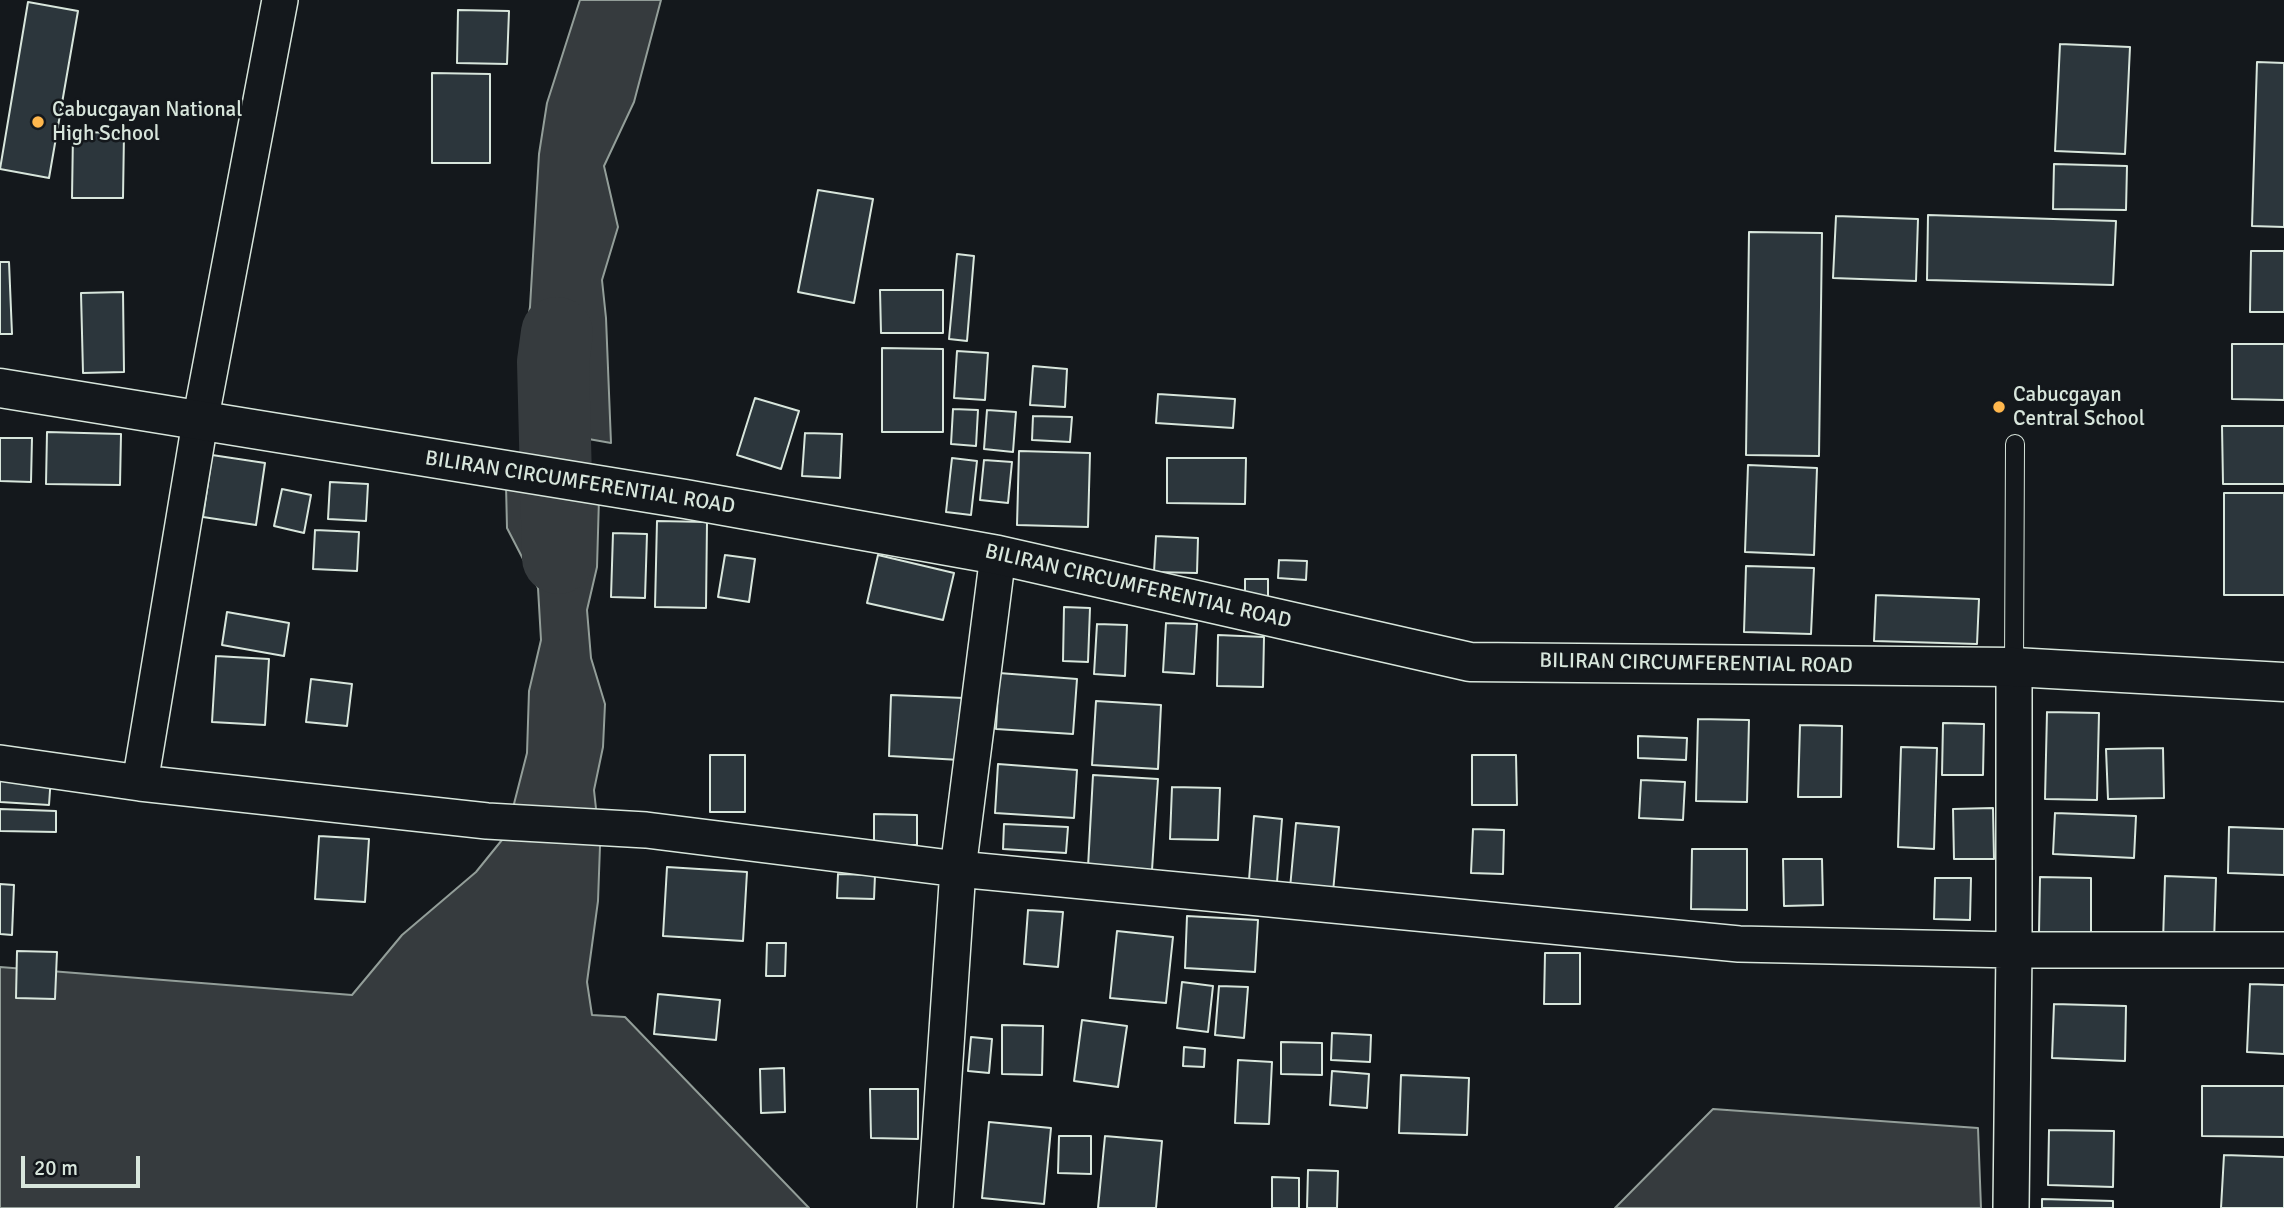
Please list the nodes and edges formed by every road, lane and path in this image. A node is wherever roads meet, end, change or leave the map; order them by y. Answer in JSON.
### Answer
{"nodes":[{"id":1,"x":280,"y":0,"type":"edge"},
{"id":2,"x":0,"y":388,"type":"edge"},
{"id":3,"x":200,"y":422,"type":"junction"},
{"id":4,"x":2015,"y":444,"type":"dead end"},
{"id":5,"x":998,"y":555,"type":"junction"},
{"id":6,"x":2014,"y":667,"type":"junction"},
{"id":7,"x":2284,"y":682,"type":"edge"},
{"id":8,"x":0,"y":763,"type":"edge"},
{"id":9,"x":140,"y":783,"type":"junction"},
{"id":10,"x":958,"y":869,"type":"junction"},
{"id":11,"x":2014,"y":950,"type":"junction"},
{"id":12,"x":2284,"y":950,"type":"edge"},
{"id":13,"x":935,"y":1208,"type":"edge"},
{"id":14,"x":2011,"y":1208,"type":"edge"}],
"edges":[{"from":1,"to":3,"type":"street"},
{"from":2,"to":3,"type":"main road","name":"BILIRAN CIRCUMFERENTIAL ROAD"},
{"from":3,"to":5,"type":"main road","name":"BILIRAN CIRCUMFERENTIAL ROAD"},
{"from":3,"to":9,"type":"street"},
{"from":4,"to":6,"type":"lane"},
{"from":5,"to":6,"type":"main road","name":"BILIRAN CIRCUMFERENTIAL ROAD"},
{"from":5,"to":10,"type":"street"},
{"from":6,"to":7,"type":"main road","name":"BILIRAN CIRCUMFERENTIAL ROAD"},
{"from":6,"to":11,"type":"street"},
{"from":8,"to":9,"type":"street"},
{"from":9,"to":10,"type":"street"},
{"from":10,"to":11,"type":"street"},
{"from":10,"to":13,"type":"street"},
{"from":11,"to":12,"type":"street"},
{"from":11,"to":14,"type":"street"}]}
